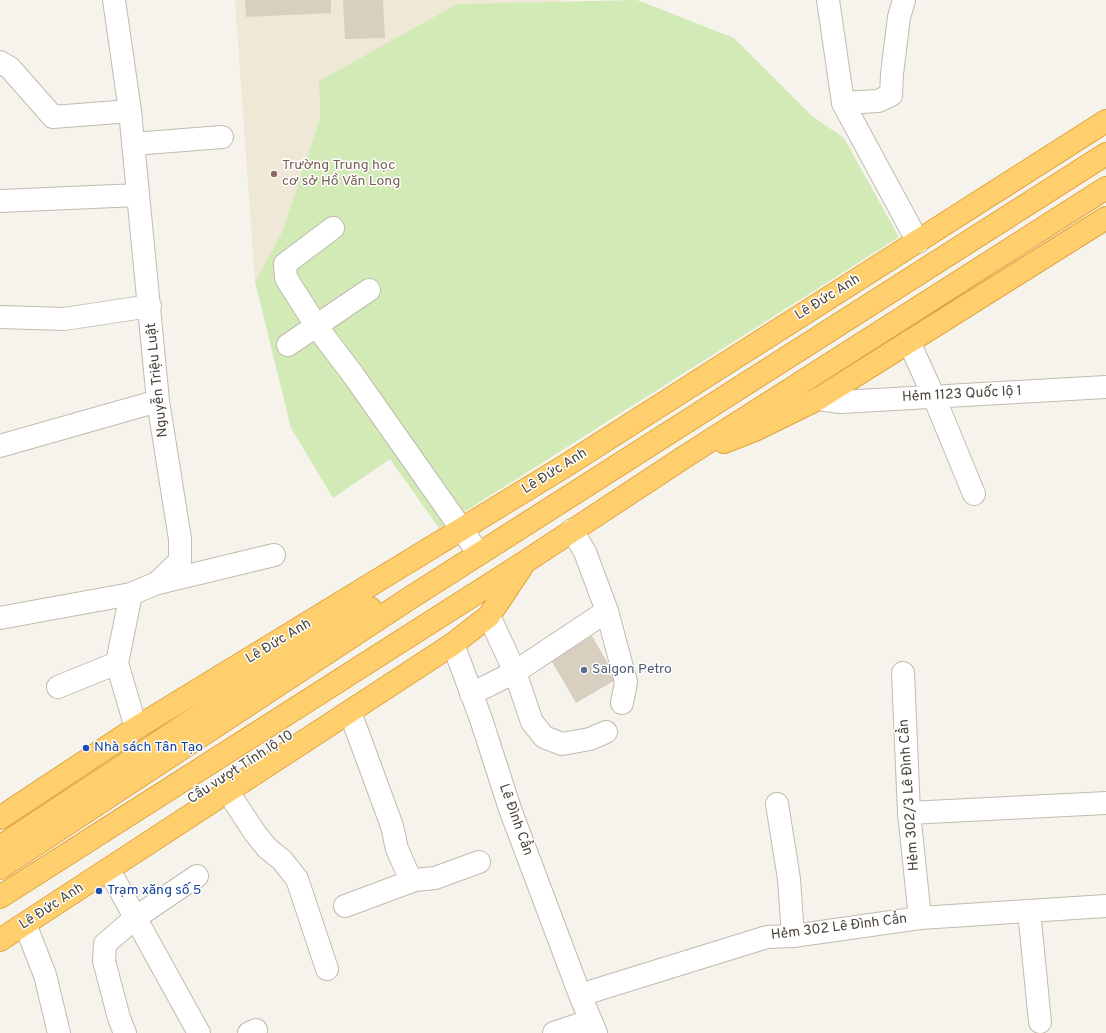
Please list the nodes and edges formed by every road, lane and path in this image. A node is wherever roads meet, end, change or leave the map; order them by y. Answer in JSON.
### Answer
{"nodes":[{"id":1,"x":114,"y":0,"type":"edge"},
{"id":2,"x":828,"y":0,"type":"edge"},
{"id":3,"x":904,"y":0,"type":"edge"},
{"id":4,"x":0,"y":62,"type":"edge"},
{"id":5,"x":843,"y":103,"type":"junction"},
{"id":6,"x":130,"y":111,"type":"junction"},
{"id":7,"x":1106,"y":121,"type":"edge"},
{"id":8,"x":222,"y":136,"type":"dead end"},
{"id":9,"x":133,"y":144,"type":"junction"},
{"id":10,"x":1106,"y":154,"type":"edge"},
{"id":11,"x":1106,"y":188,"type":"edge"},
{"id":12,"x":138,"y":195,"type":"junction"},
{"id":13,"x":0,"y":201,"type":"edge"},
{"id":14,"x":1106,"y":218,"type":"edge"},
{"id":15,"x":333,"y":228,"type":"dead end"},
{"id":16,"x":918,"y":242,"type":"junction"},
{"id":17,"x":369,"y":290,"type":"dead end"},
{"id":18,"x":150,"y":306,"type":"junction"},
{"id":19,"x":0,"y":317,"type":"edge"},
{"id":20,"x":317,"y":327,"type":"junction"},
{"id":21,"x":909,"y":342,"type":"junction"},
{"id":22,"x":288,"y":345,"type":"dead end"},
{"id":23,"x":691,"y":385,"type":"junction"},
{"id":24,"x":1106,"y":387,"type":"edge"},
{"id":25,"x":934,"y":397,"type":"junction"},
{"id":26,"x":818,"y":399,"type":"junction"},
{"id":27,"x":158,"y":401,"type":"junction"},
{"id":28,"x":0,"y":446,"type":"edge"},
{"id":29,"x":686,"y":456,"type":"junction"},
{"id":30,"x":612,"y":468,"type":"junction"},
{"id":31,"x":974,"y":494,"type":"dead end"},
{"id":32,"x":462,"y":530,"type":"junction"},
{"id":33,"x":572,"y":530,"type":"junction"},
{"id":34,"x":479,"y":554,"type":"junction"},
{"id":35,"x":274,"y":555,"type":"dead end"},
{"id":36,"x":525,"y":562,"type":"junction"},
{"id":37,"x":407,"y":564,"type":"junction"},
{"id":38,"x":157,"y":583,"type":"junction"},
{"id":39,"x":408,"y":592,"type":"junction"},
{"id":40,"x":131,"y":594,"type":"junction"},
{"id":41,"x":607,"y":611,"type":"junction"},
{"id":42,"x":489,"y":616,"type":"junction"},
{"id":43,"x":0,"y":618,"type":"edge"},
{"id":44,"x":437,"y":638,"type":"junction"},
{"id":45,"x":117,"y":663,"type":"junction"},
{"id":46,"x":515,"y":672,"type":"junction"},
{"id":47,"x":903,"y":673,"type":"dead end"},
{"id":48,"x":58,"y":687,"type":"dead end"},
{"id":49,"x":472,"y":694,"type":"junction"},
{"id":50,"x":622,"y":703,"type":"dead end"},
{"id":51,"x":350,"y":712,"type":"junction"},
{"id":52,"x":136,"y":728,"type":"junction"},
{"id":53,"x":606,"y":732,"type":"dead end"},
{"id":54,"x":228,"y":792,"type":"junction"},
{"id":55,"x":1106,"y":803,"type":"edge"},
{"id":56,"x":777,"y":804,"type":"dead end"},
{"id":57,"x":909,"y":813,"type":"junction"},
{"id":58,"x":0,"y":818,"type":"edge"},
{"id":59,"x":0,"y":847,"type":"edge"},
{"id":60,"x":479,"y":862,"type":"dead end"},
{"id":61,"x":0,"y":868,"type":"edge"},
{"id":62,"x":109,"y":870,"type":"junction"},
{"id":63,"x":197,"y":876,"type":"dead end"},
{"id":64,"x":415,"y":880,"type":"junction"},
{"id":65,"x":0,"y":897,"type":"edge"},
{"id":66,"x":345,"y":906,"type":"dead end"},
{"id":67,"x":1106,"y":906,"type":"edge"},
{"id":68,"x":1029,"y":910,"type":"junction"},
{"id":69,"x":135,"y":918,"type":"junction"},
{"id":70,"x":920,"y":918,"type":"junction"},
{"id":71,"x":0,"y":924,"type":"edge"},
{"id":72,"x":25,"y":924,"type":"junction"},
{"id":73,"x":793,"y":936,"type":"junction"},
{"id":74,"x":0,"y":940,"type":"edge"},
{"id":75,"x":327,"y":969,"type":"dead end"},
{"id":76,"x":580,"y":995,"type":"junction"},
{"id":77,"x":1040,"y":1022,"type":"dead end"},
{"id":78,"x":593,"y":1027,"type":"edge"},
{"id":79,"x":59,"y":1033,"type":"edge"},
{"id":80,"x":125,"y":1033,"type":"edge"},
{"id":81,"x":199,"y":1033,"type":"edge"},
{"id":82,"x":554,"y":1033,"type":"edge"}],
"edges":[{"from":1,"to":6,"type":"street","name":"Nguyễn Triệu Luật"},
{"from":2,"to":5,"type":"street"},
{"from":3,"to":5,"type":"street"},
{"from":4,"to":6,"type":"street"},
{"from":5,"to":16,"type":"street"},
{"from":6,"to":9,"type":"street","name":"Nguyễn Triệu Luật"},
{"from":7,"to":16,"type":"highway","name":"Lê Đức Anh"},
{"from":8,"to":9,"type":"street"},
{"from":9,"to":12,"type":"street","name":"Nguyễn Triệu Luật"},
{"from":10,"to":30,"type":"highway","name":"Lê Đức Anh"},
{"from":11,"to":29,"type":"highway","name":"Lê Đức Anh"},
{"from":12,"to":13,"type":"street"},
{"from":12,"to":18,"type":"street","name":"Nguyễn Triệu Luật"},
{"from":14,"to":21,"type":"highway","name":"Lê Đức Anh"},
{"from":15,"to":20,"type":"street"},
{"from":16,"to":23,"type":"highway","name":"Lê Đức Anh"},
{"from":17,"to":20,"type":"street"},
{"from":18,"to":19,"type":"street"},
{"from":18,"to":27,"type":"street","name":"Nguyễn Triệu Luật"},
{"from":20,"to":22,"type":"street"},
{"from":20,"to":32,"type":"street"},
{"from":21,"to":25,"type":"street"},
{"from":21,"to":26,"type":"highway","name":"Lê Đức Anh"},
{"from":23,"to":30,"type":"highway"},
{"from":23,"to":32,"type":"highway","name":"Lê Đức Anh"},
{"from":24,"to":25,"type":"street","name":"Hẻm 1123 Quốc lộ 1"},
{"from":25,"to":26,"type":"street","name":"Hẻm 1123 Quốc lộ 1"},
{"from":25,"to":31,"type":"street"},
{"from":26,"to":29,"type":"highway","name":"Lê Đức Anh"},
{"from":27,"to":28,"type":"street"},
{"from":27,"to":38,"type":"street","name":"Nguyễn Triệu Luật"},
{"from":29,"to":33,"type":"highway","name":"Lê Đức Anh"},
{"from":30,"to":34,"type":"highway","name":"Lê Đức Anh"},
{"from":32,"to":34,"type":"street"},
{"from":32,"to":37,"type":"highway","name":"Lê Đức Anh"},
{"from":33,"to":36,"type":"highway","name":"Lê Đức Anh"},
{"from":33,"to":41,"type":"street"},
{"from":34,"to":37,"type":"highway"},
{"from":34,"to":39,"type":"highway"},
{"from":35,"to":38,"type":"street"},
{"from":36,"to":42,"type":"highway","name":"Lê Đức Anh"},
{"from":36,"to":44,"type":"highway","name":"Cầu vượt Tỉnh lộ 10"},
{"from":37,"to":52,"type":"highway","name":"Lê Đức Anh"},
{"from":38,"to":40,"type":"street","name":"Nguyễn Triệu Luật"},
{"from":39,"to":59,"type":"highway"},
{"from":39,"to":61,"type":"highway"},
{"from":40,"to":43,"type":"street","name":"Nguyễn Triệu Luật"},
{"from":40,"to":45,"type":"street"},
{"from":41,"to":46,"type":"street"},
{"from":41,"to":50,"type":"street"},
{"from":42,"to":44,"type":"highway","name":"Lê Đức Anh"},
{"from":42,"to":46,"type":"street"},
{"from":44,"to":49,"type":"street","name":"Lê Đình Cẩn"},
{"from":44,"to":51,"type":"highway","name":"Lê Đức Anh"},
{"from":44,"to":65,"type":"highway","name":"Cầu vượt Tỉnh lộ 10"},
{"from":44,"to":71,"type":"highway","name":"Cầu vượt Tỉnh lộ 10"},
{"from":45,"to":48,"type":"street"},
{"from":45,"to":52,"type":"street"},
{"from":46,"to":49,"type":"street"},
{"from":46,"to":53,"type":"street"},
{"from":47,"to":57,"type":"street","name":"Hẻm 302/3 Lê Đình Cẩn"},
{"from":49,"to":76,"type":"street","name":"Lê Đình Cẩn"},
{"from":51,"to":54,"type":"highway","name":"Lê Đức Anh"},
{"from":51,"to":64,"type":"street"},
{"from":52,"to":58,"type":"highway","name":"Lê Đức Anh"},
{"from":54,"to":62,"type":"highway","name":"Lê Đức Anh"},
{"from":54,"to":75,"type":"street"},
{"from":55,"to":57,"type":"street"},
{"from":56,"to":73,"type":"street"},
{"from":57,"to":70,"type":"street","name":"Hẻm 302/3 Lê Đình Cẩn"},
{"from":60,"to":64,"type":"street"},
{"from":62,"to":69,"type":"street"},
{"from":62,"to":72,"type":"highway","name":"Lê Đức Anh"},
{"from":63,"to":69,"type":"street"},
{"from":64,"to":66,"type":"street"},
{"from":67,"to":68,"type":"street","name":"Hẻm 302 Lê Đình Cẩn"},
{"from":68,"to":70,"type":"street","name":"Hẻm 302 Lê Đình Cẩn"},
{"from":68,"to":77,"type":"street"},
{"from":69,"to":80,"type":"street"},
{"from":69,"to":81,"type":"street"},
{"from":70,"to":73,"type":"street","name":"Hẻm 302 Lê Đình Cẩn"},
{"from":72,"to":74,"type":"highway","name":"Lê Đức Anh"},
{"from":72,"to":79,"type":"street"},
{"from":73,"to":76,"type":"street","name":"Hẻm 302 Lê Đình Cẩn"},
{"from":76,"to":78,"type":"street","name":"Lê Đình Cẩn"},
{"from":78,"to":82,"type":"street"}]}
